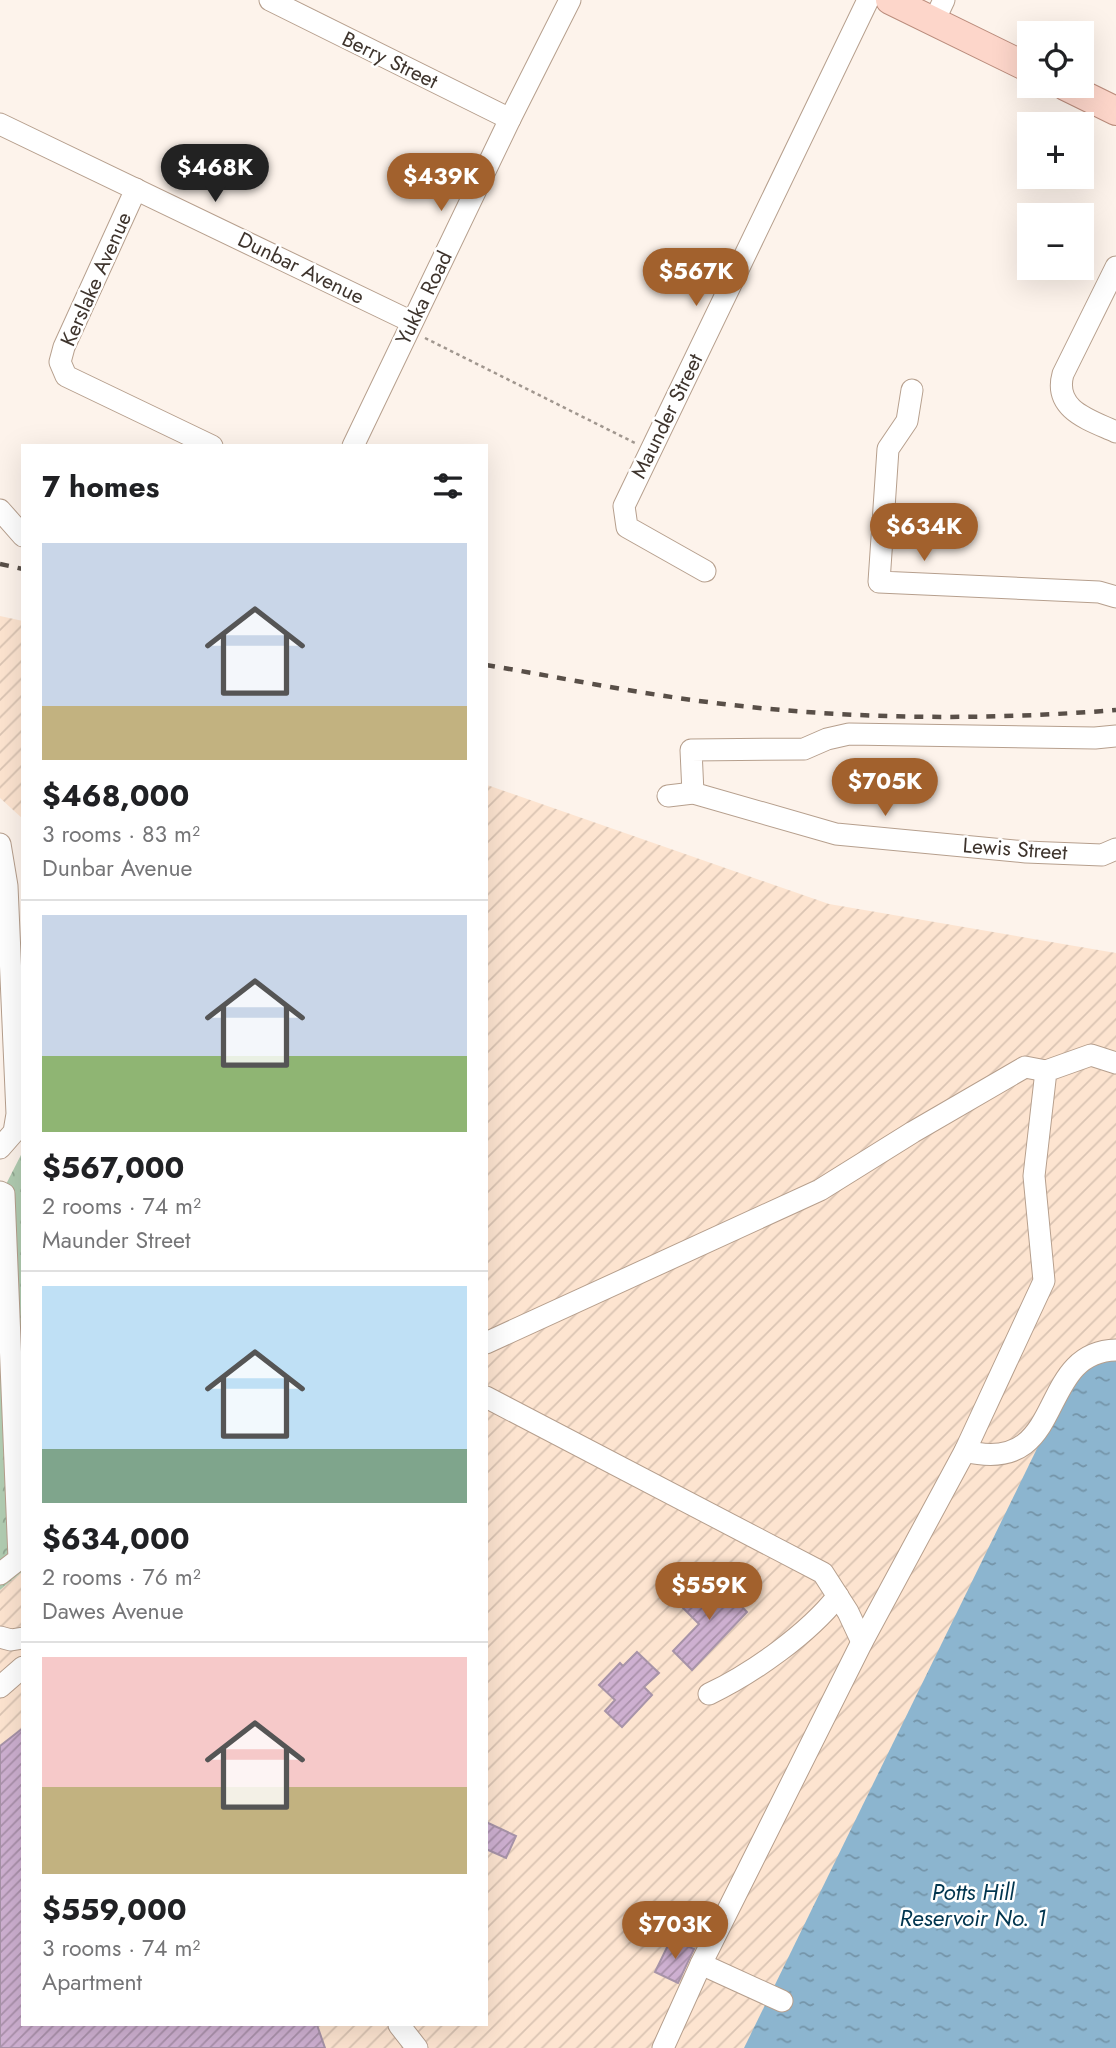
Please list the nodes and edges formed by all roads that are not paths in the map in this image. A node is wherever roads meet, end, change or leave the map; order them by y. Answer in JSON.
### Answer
{"nodes":[{"id":1,"x":270,"y":0,"type":"edge"},
{"id":2,"x":570,"y":0,"type":"edge"},
{"id":3,"x":868,"y":0,"type":"edge"},
{"id":4,"x":890,"y":0,"type":"edge"},
{"id":5,"x":939,"y":11,"type":"edge"},
{"id":6,"x":1017,"y":60,"type":"edge"},
{"id":7,"x":1089,"y":98,"type":"edge"},
{"id":8,"x":1116,"y":111,"type":"edge"},
{"id":9,"x":510,"y":119,"type":"junction"},
{"id":10,"x":0,"y":124,"type":"edge"},
{"id":11,"x":136,"y":189,"type":"junction"},
{"id":12,"x":1116,"y":267,"type":"edge"},
{"id":13,"x":410,"y":326,"type":"junction"},
{"id":14,"x":912,"y":390,"type":"dead end"},
{"id":15,"x":1116,"y":432,"type":"edge"},
{"id":16,"x":208,"y":444,"type":"edge"},
{"id":17,"x":354,"y":444,"type":"edge"},
{"id":18,"x":705,"y":571,"type":"dead end"},
{"id":19,"x":1116,"y":597,"type":"edge"},
{"id":20,"x":1116,"y":736,"type":"edge"},
{"id":21,"x":693,"y":793,"type":"junction"},
{"id":22,"x":668,"y":796,"type":"dead end"},
{"id":23,"x":0,"y":844,"type":"edge"},
{"id":24,"x":1116,"y":849,"type":"edge"},
{"id":25,"x":1116,"y":1063,"type":"edge"},
{"id":26,"x":1046,"y":1071,"type":"junction"},
{"id":27,"x":0,"y":1148,"type":"edge"},
{"id":28,"x":0,"y":1192,"type":"edge"},
{"id":29,"x":488,"y":1342,"type":"edge"},
{"id":30,"x":1116,"y":1350,"type":"edge"},
{"id":31,"x":488,"y":1398,"type":"edge"},
{"id":32,"x":965,"y":1451,"type":"junction"},
{"id":33,"x":8,"y":1473,"type":"edge"},
{"id":34,"x":20,"y":1506,"type":"edge"},
{"id":35,"x":0,"y":1574,"type":"edge"},
{"id":36,"x":838,"y":1596,"type":"junction"},
{"id":37,"x":0,"y":1637,"type":"edge"},
{"id":38,"x":21,"y":1638,"type":"edge"},
{"id":39,"x":862,"y":1642,"type":"junction"},
{"id":40,"x":21,"y":1669,"type":"edge"},
{"id":41,"x":0,"y":1686,"type":"edge"},
{"id":42,"x":709,"y":1693,"type":"dead end"},
{"id":43,"x":701,"y":1964,"type":"junction"},
{"id":44,"x":782,"y":2001,"type":"dead end"},
{"id":45,"x":400,"y":2026,"type":"edge"},
{"id":46,"x":417,"y":2048,"type":"edge"},
{"id":47,"x":663,"y":2048,"type":"edge"}],
"edges":[{"from":1,"to":9,"type":"street","name":"Berry Street"},
{"from":2,"to":9,"type":"street","name":"Yukka Road"},
{"from":3,"to":18,"type":"street","name":"Maunder Street"},
{"from":4,"to":5,"type":"main road"},
{"from":5,"to":6,"type":"main road"},
{"from":7,"to":8,"type":"main road"},
{"from":9,"to":13,"type":"street","name":"Yukka Road"},
{"from":10,"to":11,"type":"street","name":"Dunbar Avenue"},
{"from":11,"to":13,"type":"street","name":"Dunbar Avenue"},
{"from":11,"to":16,"type":"street","name":"Kerslake Avenue"},
{"from":12,"to":15,"type":"street"},
{"from":13,"to":17,"type":"street","name":"Yukka Road"},
{"from":14,"to":19,"type":"street"},
{"from":20,"to":21,"type":"street"},
{"from":21,"to":22,"type":"street","name":"Lewis Street"},
{"from":21,"to":24,"type":"street","name":"Lewis Street"},
{"from":23,"to":27,"type":"street"},
{"from":25,"to":26,"type":"street"},
{"from":26,"to":29,"type":"street"},
{"from":26,"to":32,"type":"street"},
{"from":28,"to":33,"type":"street"},
{"from":30,"to":32,"type":"street"},
{"from":31,"to":36,"type":"street"},
{"from":32,"to":39,"type":"street"},
{"from":33,"to":34,"type":"street"},
{"from":34,"to":35,"type":"street"},
{"from":36,"to":39,"type":"street"},
{"from":36,"to":42,"type":"street"},
{"from":37,"to":38,"type":"street"},
{"from":39,"to":43,"type":"street"},
{"from":40,"to":41,"type":"street"},
{"from":43,"to":44,"type":"street"},
{"from":43,"to":47,"type":"street"},
{"from":45,"to":46,"type":"street"}]}
